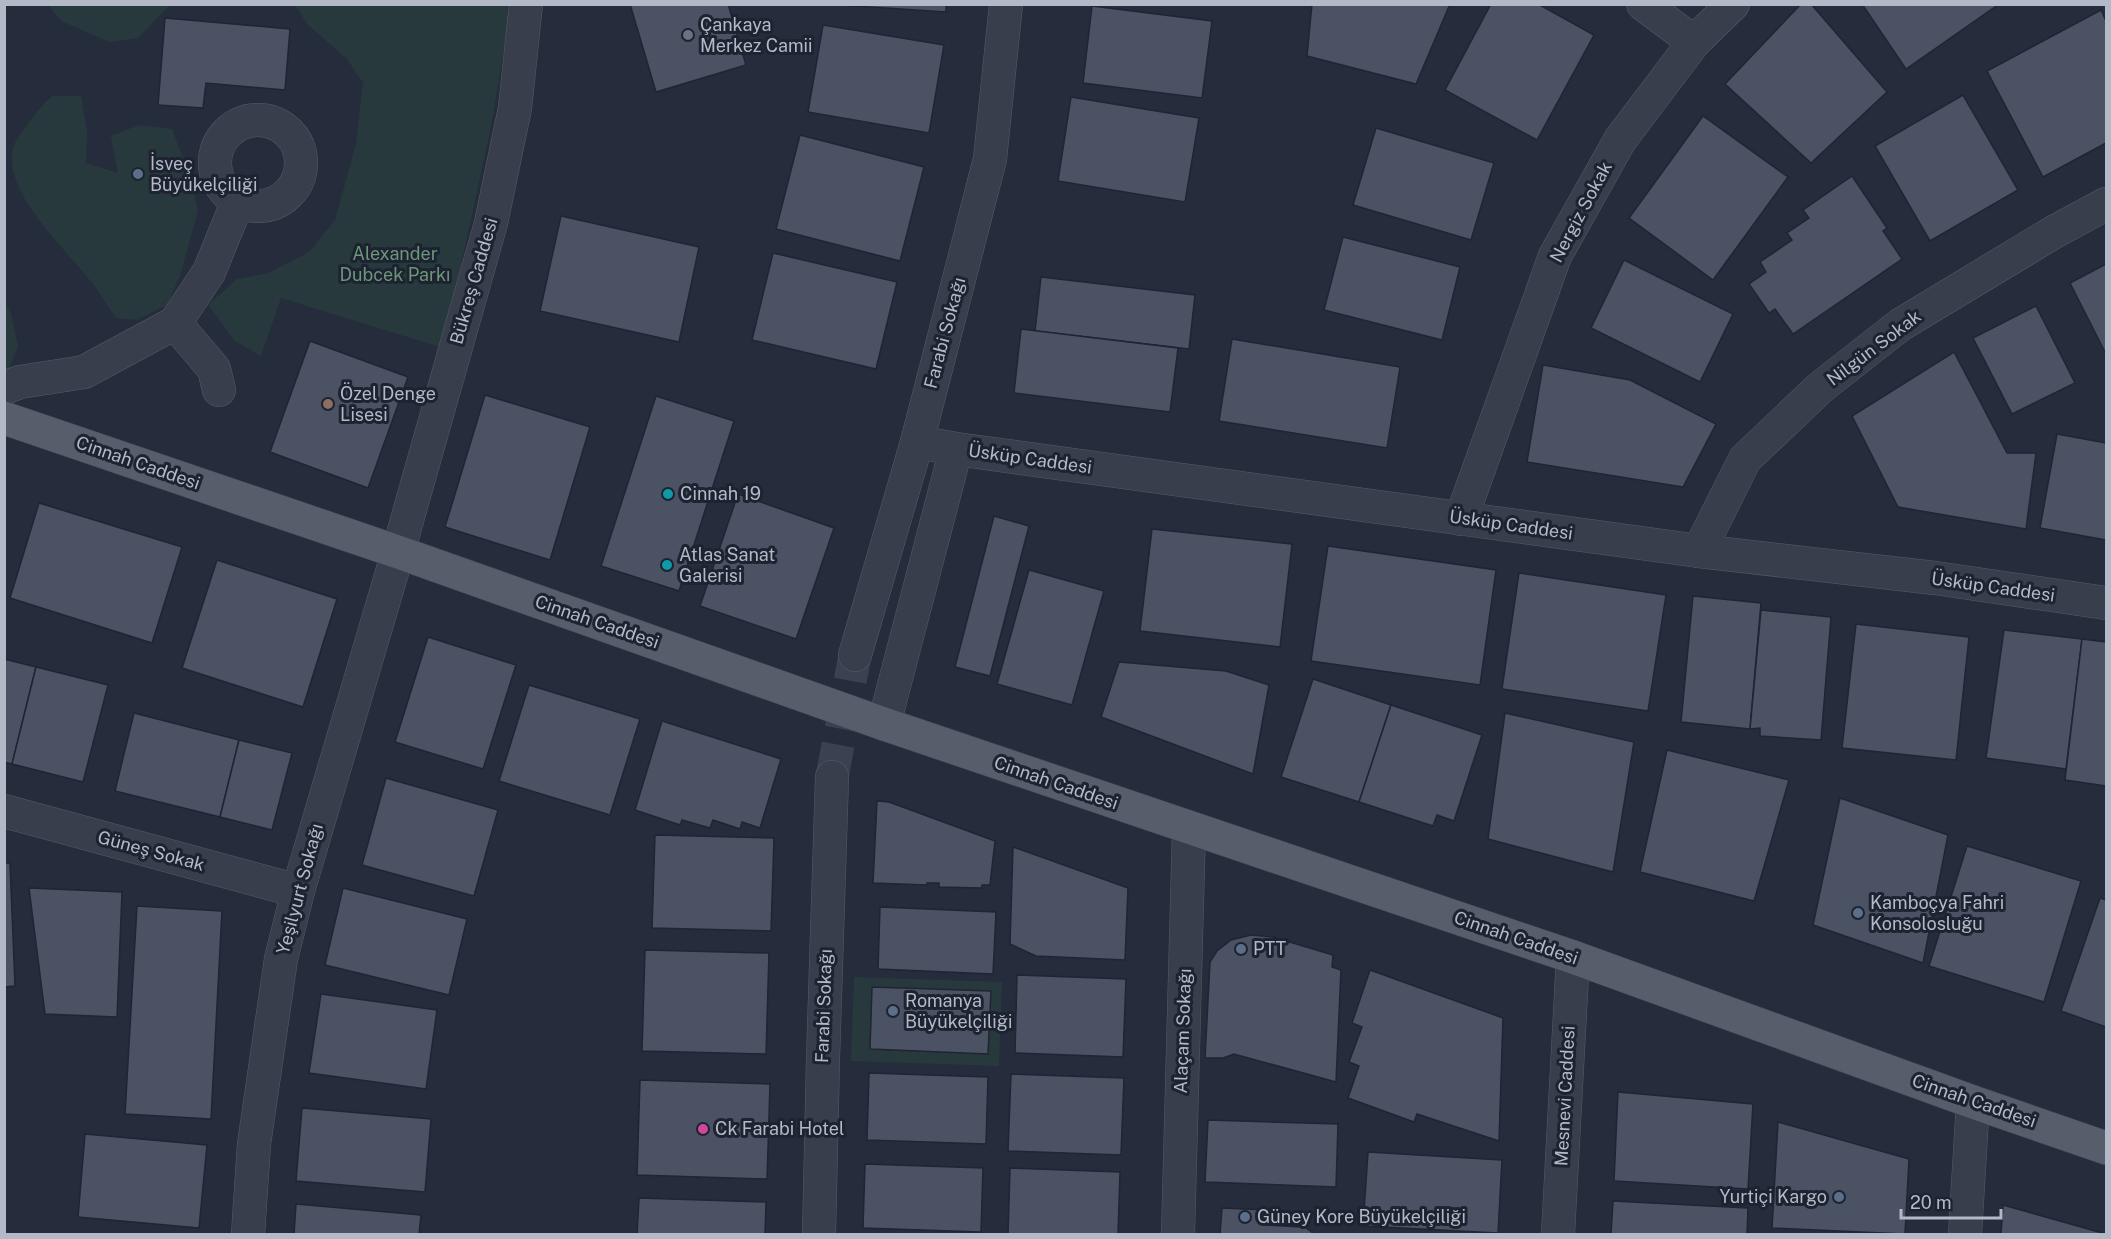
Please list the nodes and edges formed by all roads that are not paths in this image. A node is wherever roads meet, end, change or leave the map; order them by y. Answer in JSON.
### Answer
{"nodes":[{"id":1,"x":526,"y":4,"type":"edge"},
{"id":2,"x":1006,"y":4,"type":"edge"},
{"id":3,"x":1643,"y":4,"type":"edge"},
{"id":4,"x":1733,"y":4,"type":"edge"},
{"id":5,"x":1694,"y":42,"type":"junction"},
{"id":6,"x":238,"y":201,"type":"dead end"},
{"id":7,"x":2106,"y":204,"type":"edge"},
{"id":8,"x":175,"y":322,"type":"junction"},
{"id":9,"x":4,"y":388,"type":"edge"},
{"id":10,"x":219,"y":390,"type":"dead end"},
{"id":11,"x":4,"y":418,"type":"edge"},
{"id":12,"x":916,"y":442,"type":"junction"},
{"id":13,"x":956,"y":449,"type":"junction"},
{"id":14,"x":1461,"y":519,"type":"junction"},
{"id":15,"x":1699,"y":551,"type":"junction"},
{"id":16,"x":398,"y":552,"type":"junction"},
{"id":17,"x":2106,"y":603,"type":"edge"},
{"id":18,"x":855,"y":656,"type":"tunnel mouth"},
{"id":19,"x":884,"y":724,"type":"junction"},
{"id":20,"x":832,"y":777,"type":"tunnel mouth"},
{"id":21,"x":4,"y":811,"type":"edge"},
{"id":22,"x":1189,"y":828,"type":"junction"},
{"id":23,"x":298,"y":891,"type":"junction"},
{"id":24,"x":1573,"y":957,"type":"junction"},
{"id":25,"x":1973,"y":1102,"type":"junction"},
{"id":26,"x":2106,"y":1148,"type":"edge"},
{"id":27,"x":248,"y":1234,"type":"edge"},
{"id":28,"x":819,"y":1234,"type":"edge"},
{"id":29,"x":1178,"y":1234,"type":"edge"},
{"id":30,"x":1558,"y":1234,"type":"edge"},
{"id":31,"x":1965,"y":1234,"type":"edge"}],
"edges":[{"from":1,"to":16,"type":"street","name":"Bükreş Caddesi"},
{"from":2,"to":12,"type":"street","name":"Farabi Sokağı"},
{"from":3,"to":5,"type":"street"},
{"from":4,"to":5,"type":"street","name":"Nergiz Sokak"},
{"from":5,"to":14,"type":"street","name":"Nergiz Sokak"},
{"from":6,"to":8,"type":"street"},
{"from":7,"to":15,"type":"street","name":"Nilgün Sokak"},
{"from":8,"to":9,"type":"street"},
{"from":8,"to":10,"type":"street"},
{"from":11,"to":16,"type":"main road","name":"Cinnah Caddesi"},
{"from":12,"to":13,"type":"street","name":"Üsküp Caddesi"},
{"from":12,"to":18,"type":"street","name":"Farabi Sokağı"},
{"from":13,"to":14,"type":"street","name":"Üsküp Caddesi"},
{"from":13,"to":19,"type":"street"},
{"from":14,"to":15,"type":"street","name":"Üsküp Caddesi"},
{"from":15,"to":17,"type":"street","name":"Üsküp Caddesi"},
{"from":16,"to":19,"type":"main road","name":"Cinnah Caddesi"},
{"from":16,"to":23,"type":"street","name":"Yeşilyurt Sokağı"},
{"from":19,"to":22,"type":"main road","name":"Cinnah Caddesi"},
{"from":20,"to":28,"type":"street","name":"Farabi Sokağı"},
{"from":21,"to":23,"type":"street","name":"Güneş Sokak"},
{"from":22,"to":24,"type":"main road","name":"Cinnah Caddesi"},
{"from":22,"to":29,"type":"street","name":"Alaçam Sokağı"},
{"from":23,"to":27,"type":"street","name":"Yeşilyurt Sokağı"},
{"from":24,"to":25,"type":"main road","name":"Cinnah Caddesi"},
{"from":24,"to":30,"type":"street","name":"Mesnevi Caddesi"},
{"from":25,"to":26,"type":"main road","name":"Cinnah Caddesi"},
{"from":25,"to":31,"type":"street"}]}
